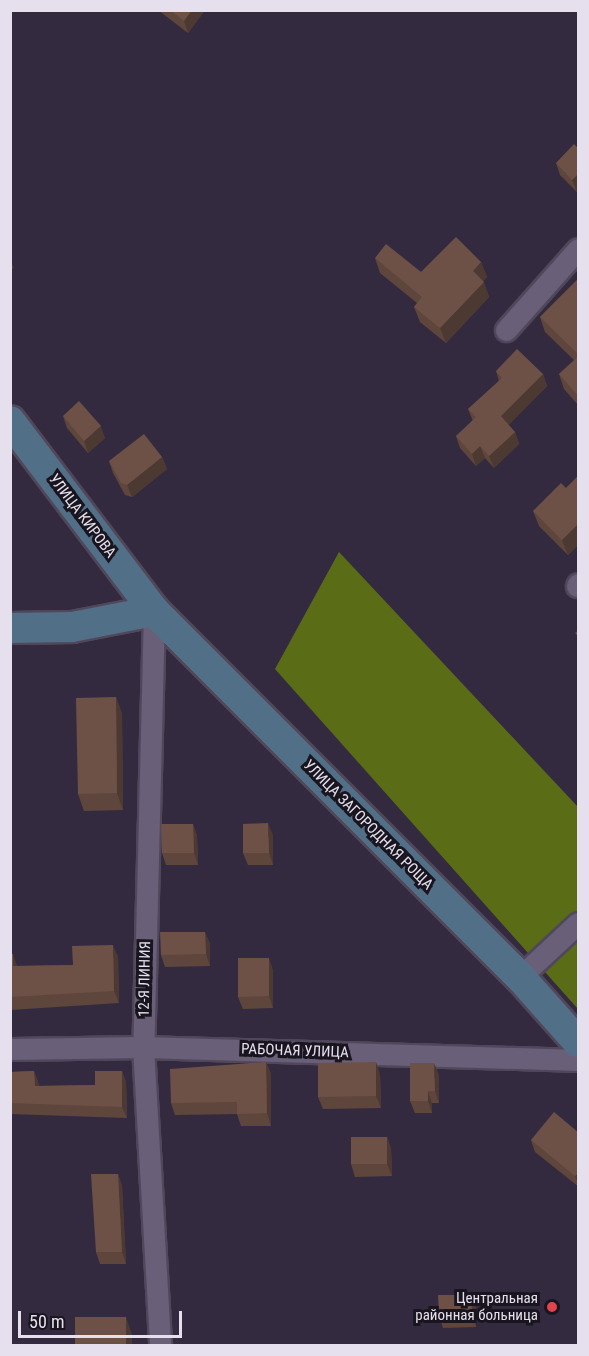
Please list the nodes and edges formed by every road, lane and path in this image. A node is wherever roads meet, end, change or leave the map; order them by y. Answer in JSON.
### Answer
{"nodes":[{"id":1,"x":579,"y":249,"type":"edge"},
{"id":2,"x":506,"y":330,"type":"dead end"},
{"id":3,"x":10,"y":421,"type":"edge"},
{"id":4,"x":154,"y":611,"type":"junction"},
{"id":5,"x":10,"y":628,"type":"edge"},
{"id":6,"x":579,"y":923,"type":"edge"},
{"id":7,"x":520,"y":976,"type":"junction"},
{"id":8,"x":579,"y":1042,"type":"edge"},
{"id":9,"x":143,"y":1047,"type":"junction"},
{"id":10,"x":10,"y":1049,"type":"edge"},
{"id":11,"x":579,"y":1060,"type":"edge"},
{"id":12,"x":160,"y":1346,"type":"edge"}],
"edges":[{"from":1,"to":2,"type":"street"},
{"from":3,"to":4,"type":"street","name":"УЛИЦА КИРОВА"},
{"from":4,"to":5,"type":"street"},
{"from":4,"to":7,"type":"street","name":"УЛИЦА ЗАГОРОДНАЯ РОЩА"},
{"from":4,"to":9,"type":"street","name":"12-Я ЛИНИЯ"},
{"from":6,"to":7,"type":"street"},
{"from":7,"to":8,"type":"street","name":"УЛИЦА ЗАГОРОДНАЯ РОЩА"},
{"from":9,"to":10,"type":"street","name":"РАБОЧАЯ УЛИЦА"},
{"from":9,"to":11,"type":"street","name":"РАБОЧАЯ УЛИЦА"},
{"from":9,"to":12,"type":"street","name":"12-Я ЛИНИЯ"}]}
